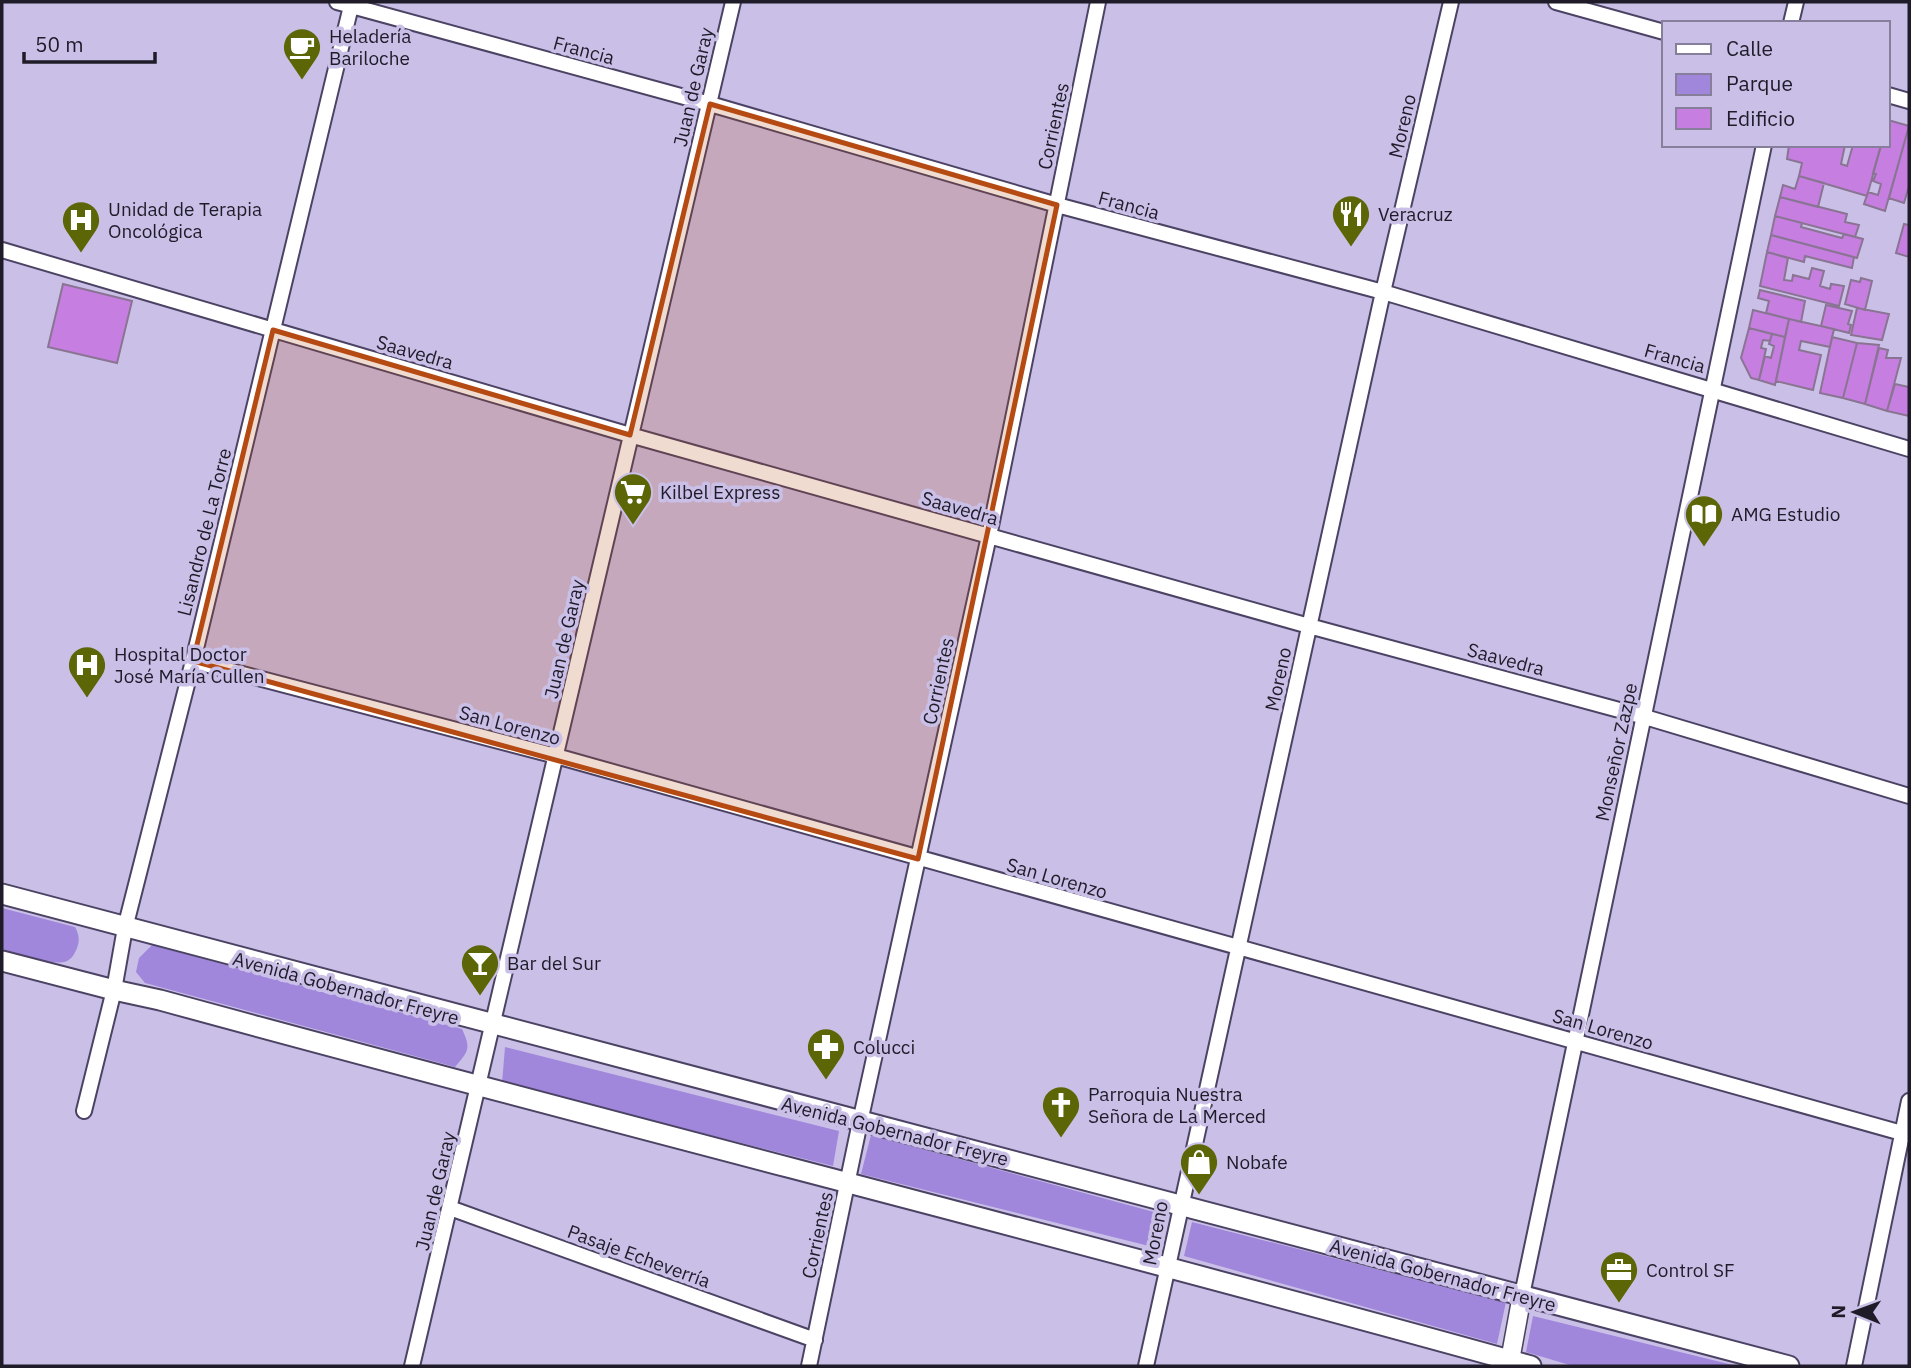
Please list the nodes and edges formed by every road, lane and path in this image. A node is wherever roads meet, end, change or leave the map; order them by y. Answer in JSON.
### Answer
{"nodes":[{"id":1,"x":733,"y":2,"type":"edge"},
{"id":2,"x":1098,"y":2,"type":"edge"},
{"id":3,"x":1451,"y":2,"type":"edge"},
{"id":4,"x":1556,"y":2,"type":"edge"},
{"id":5,"x":1796,"y":2,"type":"edge"},
{"id":6,"x":347,"y":3,"type":"edge"},
{"id":7,"x":1791,"y":21,"type":"edge"},
{"id":8,"x":1662,"y":31,"type":"edge"},
{"id":9,"x":1890,"y":96,"type":"edge"},
{"id":10,"x":1909,"y":101,"type":"edge"},
{"id":11,"x":710,"y":104,"type":"junction"},
{"id":12,"x":1764,"y":147,"type":"edge"},
{"id":13,"x":1056,"y":205,"type":"junction"},
{"id":14,"x":2,"y":250,"type":"edge"},
{"id":15,"x":1383,"y":292,"type":"junction"},
{"id":16,"x":272,"y":330,"type":"junction"},
{"id":17,"x":1712,"y":388,"type":"junction"},
{"id":18,"x":630,"y":435,"type":"junction"},
{"id":19,"x":1909,"y":449,"type":"edge"},
{"id":20,"x":989,"y":536,"type":"junction"},
{"id":21,"x":1309,"y":626,"type":"junction"},
{"id":22,"x":193,"y":661,"type":"junction"},
{"id":23,"x":1645,"y":717,"type":"junction"},
{"id":24,"x":556,"y":756,"type":"junction"},
{"id":25,"x":1909,"y":796,"type":"edge"},
{"id":26,"x":918,"y":859,"type":"junction"},
{"id":27,"x":2,"y":894,"type":"edge"},
{"id":28,"x":125,"y":928,"type":"junction"},
{"id":29,"x":1238,"y":949,"type":"junction"},
{"id":30,"x":2,"y":961,"type":"edge"},
{"id":31,"x":114,"y":990,"type":"junction"},
{"id":32,"x":493,"y":1027,"type":"junction"},
{"id":33,"x":1577,"y":1042,"type":"junction"},
{"id":34,"x":479,"y":1087,"type":"junction"},
{"id":35,"x":1909,"y":1101,"type":"edge"},
{"id":36,"x":84,"y":1111,"type":"dead end"},
{"id":37,"x":860,"y":1122,"type":"junction"},
{"id":38,"x":1906,"y":1134,"type":"edge"},
{"id":39,"x":848,"y":1184,"type":"junction"},
{"id":40,"x":1181,"y":1205,"type":"junction"},
{"id":41,"x":450,"y":1208,"type":"junction"},
{"id":42,"x":1169,"y":1266,"type":"junction"},
{"id":43,"x":1522,"y":1295,"type":"junction"},
{"id":44,"x":815,"y":1340,"type":"junction"},
{"id":45,"x":1509,"y":1363,"type":"edge"},
{"id":46,"x":412,"y":1366,"type":"edge"},
{"id":47,"x":809,"y":1366,"type":"edge"},
{"id":48,"x":1146,"y":1366,"type":"edge"},
{"id":49,"x":1531,"y":1366,"type":"edge"},
{"id":50,"x":1789,"y":1366,"type":"edge"},
{"id":51,"x":1854,"y":1366,"type":"edge"}],
"edges":[{"from":1,"to":11,"type":"street","name":"Juan de Garay"},
{"from":2,"to":13,"type":"street","name":"Corrientes"},
{"from":3,"to":15,"type":"street","name":"Moreno"},
{"from":4,"to":8,"type":"street"},
{"from":5,"to":7,"type":"street"},
{"from":6,"to":11,"type":"street","name":"Francia"},
{"from":6,"to":16,"type":"street","name":"Lisandro de La Torre"},
{"from":9,"to":10,"type":"street"},
{"from":11,"to":13,"type":"street","name":"Francia"},
{"from":11,"to":18,"type":"street","name":"Juan de Garay"},
{"from":12,"to":17,"type":"street","name":"Monseñor Zazpe"},
{"from":13,"to":15,"type":"street","name":"Francia"},
{"from":13,"to":20,"type":"street","name":"Corrientes"},
{"from":14,"to":16,"type":"street","name":"Saavedra"},
{"from":15,"to":17,"type":"street","name":"Francia"},
{"from":15,"to":21,"type":"street","name":"Moreno"},
{"from":16,"to":18,"type":"street","name":"Saavedra"},
{"from":16,"to":22,"type":"street","name":"Lisandro de La Torre"},
{"from":17,"to":19,"type":"street","name":"Francia"},
{"from":17,"to":23,"type":"street","name":"Monseñor Zazpe"},
{"from":18,"to":20,"type":"street","name":"Saavedra"},
{"from":18,"to":24,"type":"street","name":"Juan de Garay"},
{"from":20,"to":21,"type":"street","name":"Saavedra"},
{"from":20,"to":26,"type":"street","name":"Corrientes"},
{"from":21,"to":23,"type":"street","name":"Saavedra"},
{"from":21,"to":29,"type":"street","name":"Moreno"},
{"from":22,"to":24,"type":"street","name":"San Lorenzo"},
{"from":22,"to":28,"type":"street","name":"Lisandro de La Torre"},
{"from":23,"to":25,"type":"street","name":"Saavedra"},
{"from":23,"to":33,"type":"street","name":"Monseñor Zazpe"},
{"from":24,"to":26,"type":"street","name":"San Lorenzo"},
{"from":24,"to":32,"type":"street","name":"Juan de Garay"},
{"from":26,"to":29,"type":"street","name":"San Lorenzo"},
{"from":26,"to":37,"type":"street","name":"Corrientes"},
{"from":27,"to":28,"type":"main road","name":"Avenida Gobernador Freyre"},
{"from":28,"to":31,"type":"street","name":"Lisandro de La Torre"},
{"from":28,"to":32,"type":"main road","name":"Avenida Gobernador Freyre"},
{"from":29,"to":33,"type":"street","name":"San Lorenzo"},
{"from":29,"to":40,"type":"street","name":"Moreno"},
{"from":30,"to":31,"type":"main road"},
{"from":31,"to":34,"type":"main road"},
{"from":31,"to":36,"type":"street","name":"Lisandro de La Torre"},
{"from":32,"to":34,"type":"street","name":"Juan de Garay"},
{"from":32,"to":37,"type":"main road","name":"Avenida Gobernador Freyre"},
{"from":33,"to":38,"type":"street","name":"San Lorenzo"},
{"from":33,"to":43,"type":"street","name":"Monseñor Zazpe"},
{"from":34,"to":39,"type":"main road"},
{"from":34,"to":41,"type":"street","name":"Juan de Garay"},
{"from":35,"to":38,"type":"street"},
{"from":37,"to":39,"type":"street","name":"Corrientes"},
{"from":37,"to":40,"type":"main road","name":"Avenida Gobernador Freyre"},
{"from":38,"to":51,"type":"street"},
{"from":39,"to":42,"type":"main road"},
{"from":39,"to":44,"type":"street","name":"Corrientes"},
{"from":40,"to":42,"type":"street","name":"Moreno"},
{"from":40,"to":43,"type":"main road","name":"Avenida Gobernador Freyre"},
{"from":41,"to":44,"type":"street","name":"Pasaje Echeverría"},
{"from":41,"to":46,"type":"street","name":"Juan de Garay"},
{"from":42,"to":45,"type":"main road"},
{"from":42,"to":48,"type":"street","name":"Moreno"},
{"from":43,"to":45,"type":"street","name":"Monseñor Zazpe"},
{"from":43,"to":50,"type":"main road","name":"Avenida Gobernador Freyre"},
{"from":44,"to":47,"type":"street","name":"Corrientes"},
{"from":45,"to":49,"type":"main road"}]}
